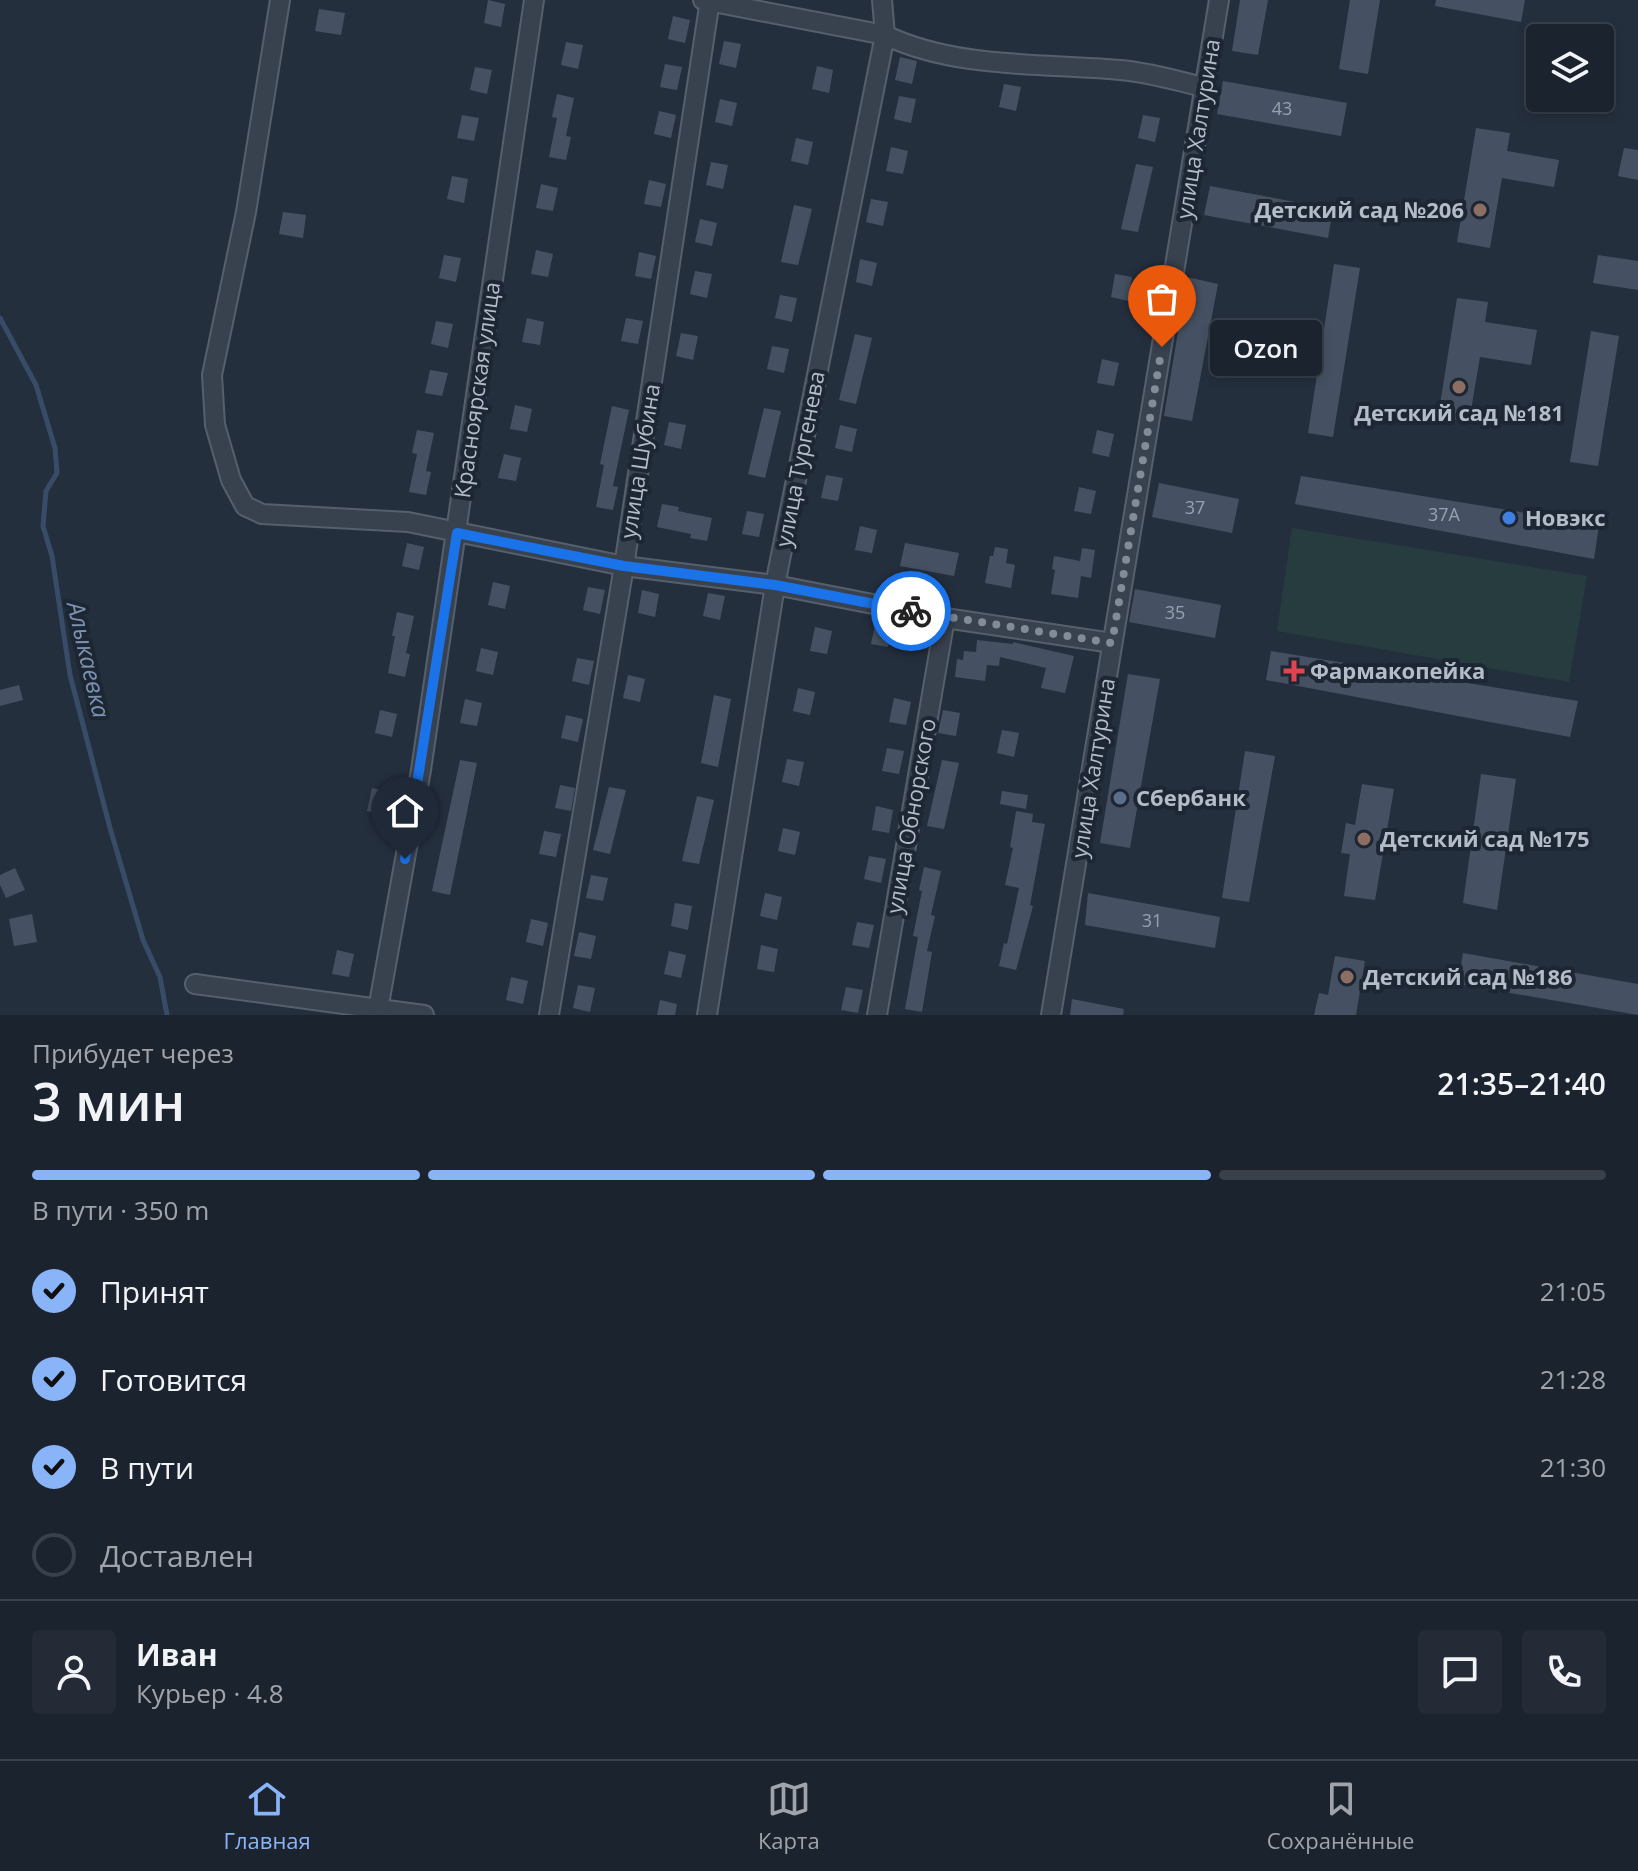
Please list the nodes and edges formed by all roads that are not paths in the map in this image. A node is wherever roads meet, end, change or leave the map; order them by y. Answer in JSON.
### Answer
{"nodes":[{"id":1,"x":280,"y":0,"type":"edge"},
{"id":2,"x":534,"y":0,"type":"edge"},
{"id":3,"x":882,"y":0,"type":"edge"},
{"id":4,"x":1219,"y":0,"type":"edge"},
{"id":5,"x":708,"y":1,"type":"edge"},
{"id":6,"x":885,"y":35,"type":"junction"},
{"id":7,"x":1204,"y":87,"type":"junction"},
{"id":8,"x":457,"y":533,"type":"junction"},
{"id":9,"x":624,"y":566,"type":"junction"},
{"id":10,"x":775,"y":585,"type":"junction"},
{"id":11,"x":945,"y":618,"type":"junction"},
{"id":12,"x":1112,"y":643,"type":"junction"},
{"id":13,"x":195,"y":984,"type":"dead end"},
{"id":14,"x":378,"y":1012,"type":"edge"},
{"id":15,"x":424,"y":1015,"type":"edge"},
{"id":16,"x":549,"y":1015,"type":"edge"},
{"id":17,"x":707,"y":1015,"type":"edge"},
{"id":18,"x":877,"y":1015,"type":"edge"},
{"id":19,"x":1051,"y":1015,"type":"edge"}],
"edges":[{"from":1,"to":8,"type":"street"},
{"from":2,"to":8,"type":"street","name":"Красноярская улица"},
{"from":3,"to":6,"type":"street","name":"улица Тургенева"},
{"from":4,"to":7,"type":"street","name":"улица Халтурина"},
{"from":5,"to":6,"type":"street"},
{"from":5,"to":9,"type":"street","name":"улица Шубина"},
{"from":6,"to":7,"type":"street"},
{"from":6,"to":10,"type":"street","name":"улица Тургенева"},
{"from":7,"to":12,"type":"street","name":"улица Халтурина"},
{"from":8,"to":9,"type":"street"},
{"from":8,"to":14,"type":"street","name":"Красноярская улица"},
{"from":9,"to":10,"type":"street"},
{"from":9,"to":16,"type":"street","name":"улица Шубина"},
{"from":10,"to":11,"type":"street"},
{"from":10,"to":17,"type":"street","name":"улица Тургенева"},
{"from":11,"to":12,"type":"street"},
{"from":11,"to":18,"type":"street","name":"улица Обнорского"},
{"from":12,"to":19,"type":"street","name":"улица Халтурина"},
{"from":13,"to":14,"type":"street"},
{"from":14,"to":15,"type":"street"}]}
